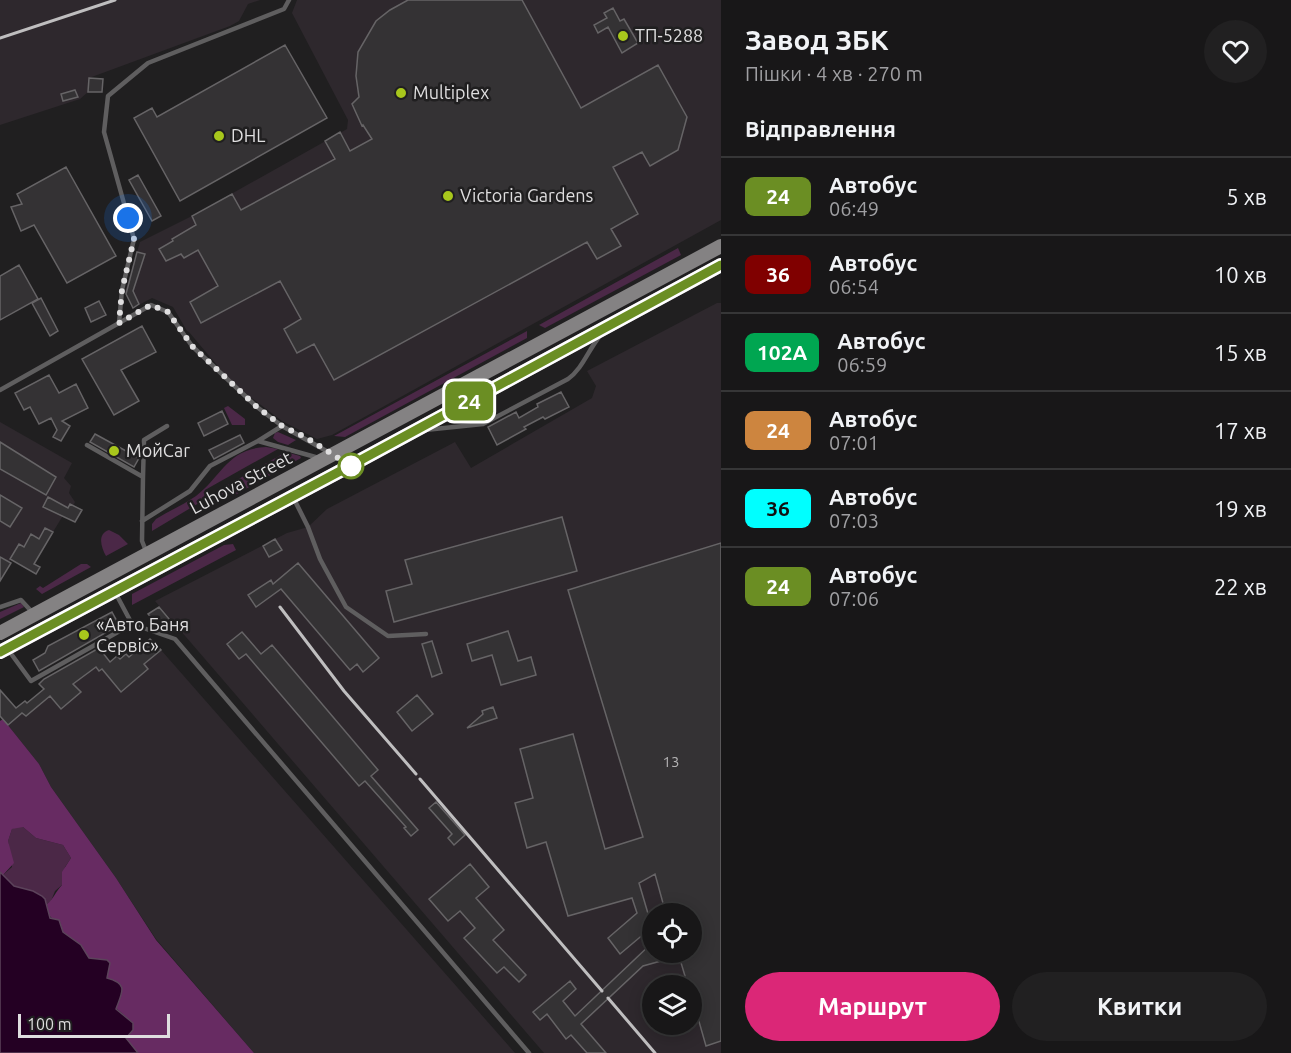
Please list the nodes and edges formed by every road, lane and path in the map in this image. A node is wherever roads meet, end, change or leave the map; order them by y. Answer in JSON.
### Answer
{"nodes":[{"id":1,"x":289,"y":0,"type":"edge"},
{"id":2,"x":721,"y":246,"type":"edge"},
{"id":3,"x":721,"y":265,"type":"edge"},
{"id":4,"x":119,"y":323,"type":"junction"},
{"id":5,"x":607,"y":327,"type":"junction"},
{"id":6,"x":0,"y":390,"type":"edge"},
{"id":7,"x":167,"y":426,"type":"dead end"},
{"id":8,"x":282,"y":426,"type":"junction"},
{"id":9,"x":411,"y":433,"type":"junction"},
{"id":10,"x":258,"y":441,"type":"junction"},
{"id":11,"x":87,"y":446,"type":"dead end"},
{"id":12,"x":328,"y":457,"type":"junction"},
{"id":13,"x":143,"y":477,"type":"junction"},
{"id":14,"x":292,"y":497,"type":"junction"},
{"id":15,"x":142,"y":521,"type":"junction"},
{"id":16,"x":147,"y":554,"type":"junction"},
{"id":17,"x":114,"y":592,"type":"junction"},
{"id":18,"x":0,"y":607,"type":"edge"},
{"id":19,"x":34,"y":615,"type":"junction"},
{"id":20,"x":132,"y":624,"type":"junction"},
{"id":21,"x":0,"y":633,"type":"edge"},
{"id":22,"x":426,"y":634,"type":"dead end"},
{"id":23,"x":4,"y":650,"type":"edge"},
{"id":24,"x":529,"y":1053,"type":"edge"}],
"edges":[{"from":1,"to":4,"type":"lane"},
{"from":2,"to":12,"type":"main road","name":"Luhova Street"},
{"from":3,"to":5,"type":"main road","name":"Luhova Street"},
{"from":4,"to":6,"type":"lane"},
{"from":4,"to":8,"type":"lane"},
{"from":5,"to":9,"type":"main road","name":"Luhova Street"},
{"from":5,"to":9,"type":"lane"},
{"from":7,"to":13,"type":"lane"},
{"from":8,"to":10,"type":"lane"},
{"from":8,"to":12,"type":"lane"},
{"from":9,"to":14,"type":"main road","name":"Luhova Street"},
{"from":10,"to":12,"type":"lane"},
{"from":10,"to":15,"type":"lane"},
{"from":11,"to":13,"type":"lane"},
{"from":12,"to":16,"type":"main road","name":"Luhova Street"},
{"from":13,"to":15,"type":"lane"},
{"from":14,"to":17,"type":"main road","name":"Luhova Street"},
{"from":14,"to":22,"type":"lane"},
{"from":15,"to":16,"type":"lane"},
{"from":16,"to":19,"type":"main road","name":"Luhova Street"},
{"from":17,"to":20,"type":"lane"},
{"from":17,"to":23,"type":"main road","name":"Luhova Street"},
{"from":18,"to":19,"type":"lane"},
{"from":19,"to":21,"type":"main road","name":"Luhova Street"},
{"from":20,"to":23,"type":"lane"},
{"from":20,"to":24,"type":"lane"}]}
